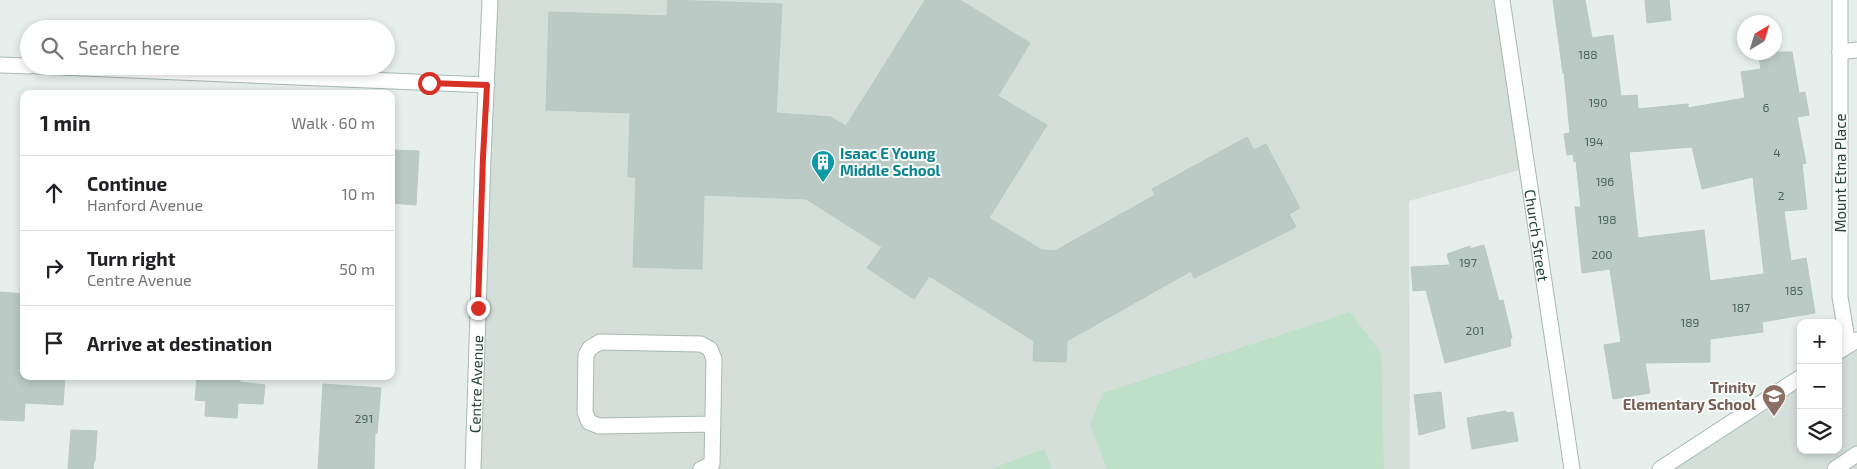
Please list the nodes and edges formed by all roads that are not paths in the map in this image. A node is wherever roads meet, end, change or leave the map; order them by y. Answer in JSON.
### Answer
{"nodes":[{"id":1,"x":490,"y":0,"type":"edge"},
{"id":2,"x":1502,"y":0,"type":"edge"},
{"id":3,"x":1840,"y":0,"type":"edge"},
{"id":4,"x":1857,"y":50,"type":"edge"},
{"id":5,"x":1840,"y":52,"type":"junction"},
{"id":6,"x":0,"y":65,"type":"edge"},
{"id":7,"x":20,"y":66,"type":"edge"},
{"id":8,"x":250,"y":75,"type":"edge"},
{"id":9,"x":487,"y":85,"type":"junction"},
{"id":10,"x":1848,"y":346,"type":"edge"},
{"id":11,"x":1797,"y":380,"type":"edge"},
{"id":12,"x":713,"y":424,"type":"junction"},
{"id":13,"x":1857,"y":454,"type":"edge"},
{"id":14,"x":473,"y":469,"type":"edge"},
{"id":15,"x":701,"y":469,"type":"edge"},
{"id":16,"x":1572,"y":469,"type":"edge"},
{"id":17,"x":1660,"y":469,"type":"edge"},
{"id":18,"x":1834,"y":469,"type":"edge"}],
"edges":[{"from":1,"to":9,"type":"street","name":"Centre Avenue"},
{"from":2,"to":16,"type":"street","name":"Church Street"},
{"from":3,"to":5,"type":"street","name":"Mount Etna Place"},
{"from":4,"to":5,"type":"street"},
{"from":5,"to":10,"type":"street","name":"Mount Etna Place"},
{"from":6,"to":7,"type":"street"},
{"from":8,"to":9,"type":"street"},
{"from":9,"to":14,"type":"street","name":"Centre Avenue"},
{"from":11,"to":17,"type":"street"},
{"from":12,"to":12,"type":"street"},
{"from":12,"to":15,"type":"street"},
{"from":13,"to":18,"type":"street"}]}
